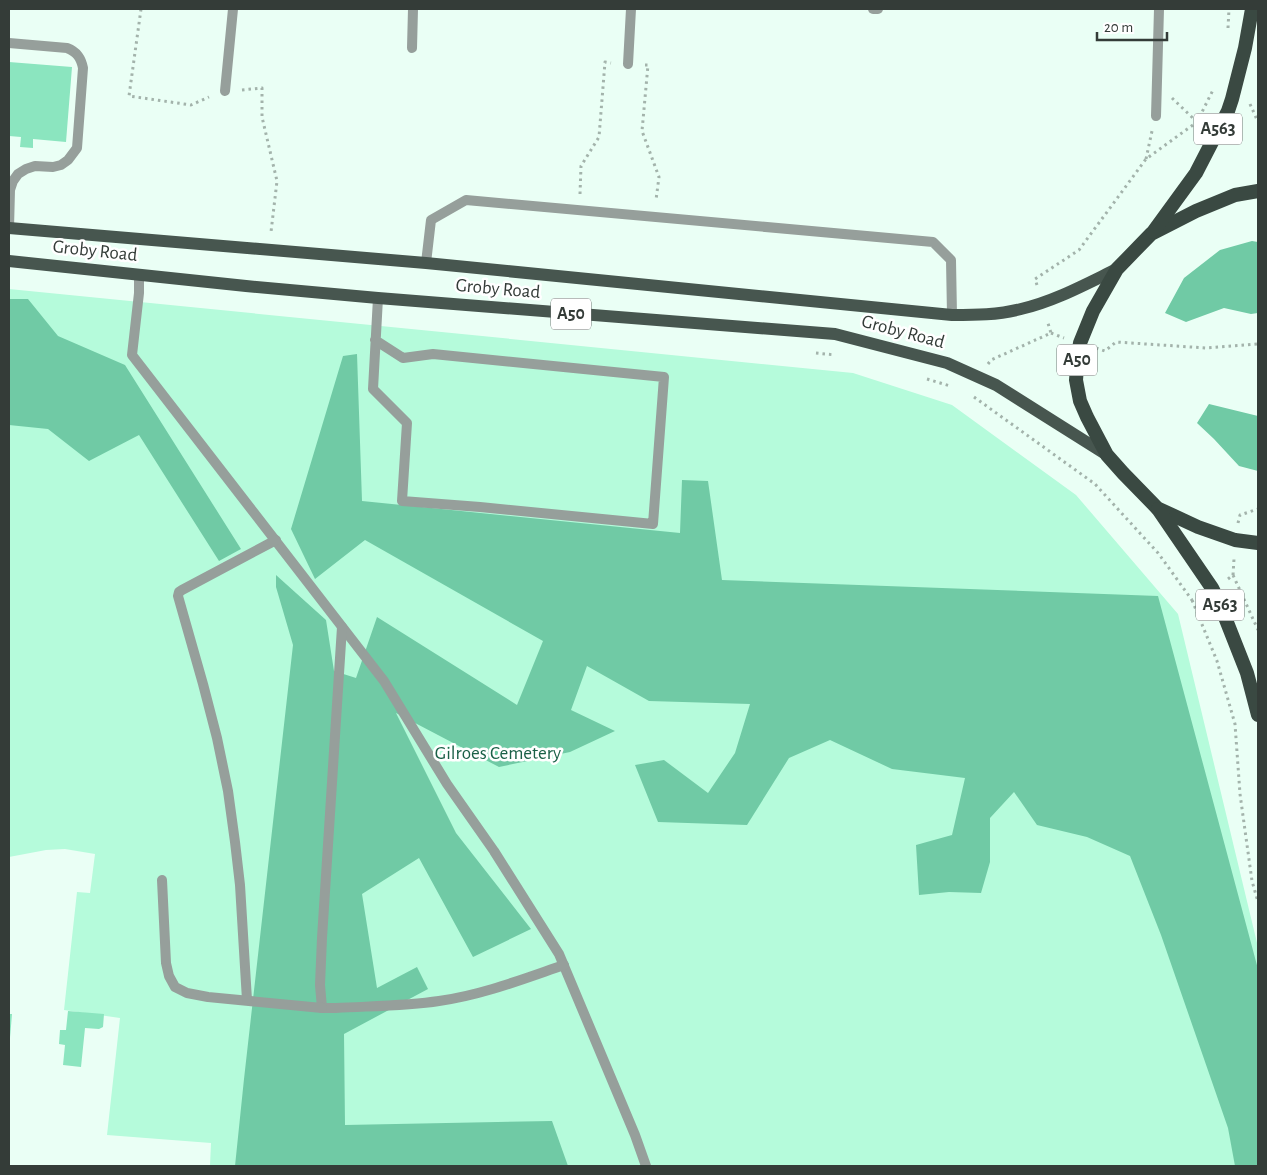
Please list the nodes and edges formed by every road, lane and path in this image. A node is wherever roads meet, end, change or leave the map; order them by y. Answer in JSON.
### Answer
{"nodes":[{"id":1,"x":141,"y":9,"type":"edge"},
{"id":2,"x":234,"y":9,"type":"edge"},
{"id":3,"x":414,"y":9,"type":"edge"},
{"id":4,"x":631,"y":9,"type":"edge"},
{"id":5,"x":873,"y":9,"type":"edge"},
{"id":6,"x":878,"y":9,"type":"edge"},
{"id":7,"x":1160,"y":9,"type":"edge"},
{"id":8,"x":1229,"y":9,"type":"edge"},
{"id":9,"x":1252,"y":9,"type":"edge"},
{"id":10,"x":1228,"y":29,"type":"dead end"},
{"id":11,"x":9,"y":43,"type":"edge"},
{"id":12,"x":412,"y":48,"type":"dead end"},
{"id":13,"x":628,"y":64,"type":"junction"},
{"id":14,"x":1157,"y":84,"type":"junction"},
{"id":15,"x":1215,"y":84,"type":"dead end"},
{"id":16,"x":224,"y":91,"type":"junction"},
{"id":17,"x":1156,"y":116,"type":"joint"},
{"id":18,"x":1197,"y":122,"type":"junction"},
{"id":19,"x":1146,"y":159,"type":"junction"},
{"id":20,"x":1258,"y":191,"type":"edge"},
{"id":21,"x":579,"y":210,"type":"junction"},
{"id":22,"x":654,"y":217,"type":"junction"},
{"id":23,"x":9,"y":228,"type":"edge"},
{"id":24,"x":1151,"y":234,"type":"junction"},
{"id":25,"x":269,"y":250,"type":"junction"},
{"id":26,"x":9,"y":261,"type":"edge"},
{"id":27,"x":426,"y":263,"type":"junction"},
{"id":28,"x":1117,"y":269,"type":"junction"},
{"id":29,"x":139,"y":274,"type":"junction"},
{"id":30,"x":378,"y":298,"type":"junction"},
{"id":31,"x":1043,"y":303,"type":"junction"},
{"id":32,"x":952,"y":315,"type":"junction"},
{"id":33,"x":1050,"y":333,"type":"junction"},
{"id":34,"x":375,"y":340,"type":"junction"},
{"id":35,"x":1080,"y":343,"type":"junction"},
{"id":36,"x":1258,"y":344,"type":"edge"},
{"id":37,"x":980,"y":377,"type":"junction"},
{"id":38,"x":973,"y":396,"type":"dead end"},
{"id":39,"x":1107,"y":454,"type":"junction"},
{"id":40,"x":1157,"y":508,"type":"junction"},
{"id":41,"x":276,"y":540,"type":"junction"},
{"id":42,"x":1258,"y":543,"type":"edge"},
{"id":43,"x":1192,"y":600,"type":"dead end"},
{"id":44,"x":342,"y":627,"type":"junction"},
{"id":45,"x":1258,"y":715,"type":"edge"},
{"id":46,"x":162,"y":880,"type":"dead end"},
{"id":47,"x":1258,"y":902,"type":"edge"},
{"id":48,"x":564,"y":965,"type":"junction"},
{"id":49,"x":247,"y":1000,"type":"junction"},
{"id":50,"x":322,"y":1008,"type":"junction"},
{"id":51,"x":646,"y":1166,"type":"edge"}],
"edges":[{"from":1,"to":16,"type":"path"},
{"from":2,"to":16,"type":"street"},
{"from":3,"to":12,"type":"street"},
{"from":4,"to":13,"type":"street"},
{"from":5,"to":6,"type":"street"},
{"from":7,"to":14,"type":"street"},
{"from":8,"to":10,"type":"path"},
{"from":9,"to":24,"type":"highway","number":"A563"},
{"from":11,"to":23,"type":"street"},
{"from":13,"to":21,"type":"path"},
{"from":13,"to":22,"type":"path"},
{"from":14,"to":17,"type":"street"},
{"from":14,"to":18,"type":"path"},
{"from":15,"to":18,"type":"path"},
{"from":16,"to":25,"type":"path"},
{"from":17,"to":19,"type":"path"},
{"from":18,"to":19,"type":"path"},
{"from":19,"to":31,"type":"path"},
{"from":20,"to":24,"type":"highway","number":"A50"},
{"from":21,"to":22,"type":"street","name":"Groby Road"},
{"from":21,"to":27,"type":"street","name":"Groby Road"},
{"from":22,"to":32,"type":"street","name":"Groby Road"},
{"from":23,"to":25,"type":"main road","name":"Groby Road","number":"A50"},
{"from":24,"to":28,"type":"highway","number":"A50"},
{"from":25,"to":27,"type":"main road","name":"Groby Road","number":"A50"},
{"from":26,"to":29,"type":"main road","name":"Groby Road","number":"A50"},
{"from":27,"to":32,"type":"main road","name":"Groby Road","number":"A50"},
{"from":28,"to":31,"type":"main road","name":"Groby Road","number":"A50"},
{"from":28,"to":35,"type":"highway","number":"A50"},
{"from":29,"to":30,"type":"main road","name":"Groby Road","number":"A50"},
{"from":29,"to":41,"type":"street"},
{"from":30,"to":34,"type":"street"},
{"from":30,"to":37,"type":"main road","name":"Groby Road","number":"A50"},
{"from":31,"to":32,"type":"main road","name":"Groby Road","number":"A50"},
{"from":31,"to":33,"type":"path"},
{"from":33,"to":35,"type":"path"},
{"from":33,"to":37,"type":"path"},
{"from":34,"to":34,"type":"street"},
{"from":35,"to":36,"type":"path"},
{"from":35,"to":39,"type":"highway","number":"A50"},
{"from":37,"to":38,"type":"path"},
{"from":37,"to":39,"type":"main road","name":"Groby Road","number":"A50"},
{"from":39,"to":40,"type":"highway","number":"A50"},
{"from":40,"to":42,"type":"highway","number":"A50"},
{"from":40,"to":45,"type":"highway","number":"A563"},
{"from":41,"to":44,"type":"street"},
{"from":41,"to":49,"type":"street"},
{"from":43,"to":47,"type":"path"},
{"from":44,"to":48,"type":"street"},
{"from":44,"to":50,"type":"street"},
{"from":46,"to":49,"type":"street"},
{"from":48,"to":50,"type":"street"},
{"from":48,"to":51,"type":"street"},
{"from":49,"to":50,"type":"street"}]}
